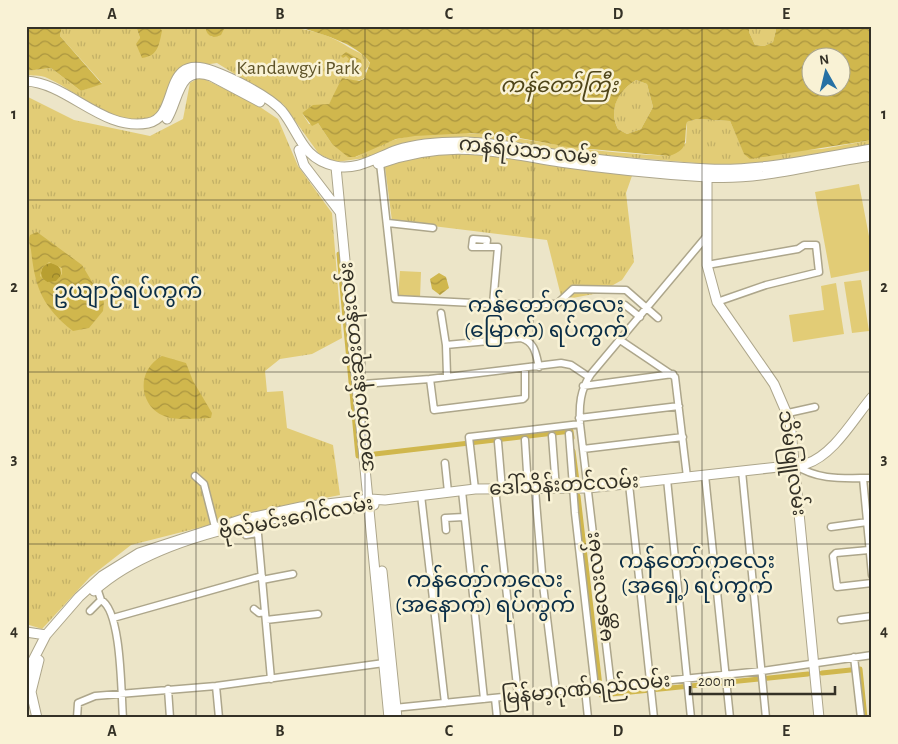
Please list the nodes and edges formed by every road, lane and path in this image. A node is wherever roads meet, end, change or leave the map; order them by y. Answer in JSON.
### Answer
{"nodes":[{"id":1,"x":26,"y":80,"type":"edge"},
{"id":2,"x":26,"y":86,"type":"edge"},
{"id":3,"x":67,"y":99,"type":"junction"},
{"id":4,"x":292,"y":135,"type":"junction"},
{"id":5,"x":872,"y":149,"type":"edge"},
{"id":6,"x":299,"y":150,"type":"junction"},
{"id":7,"x":872,"y":156,"type":"edge"},
{"id":8,"x":380,"y":163,"type":"junction"},
{"id":9,"x":339,"y":169,"type":"junction"},
{"id":10,"x":707,"y":173,"type":"junction"},
{"id":11,"x":342,"y":214,"type":"junction"},
{"id":12,"x":388,"y":224,"type":"junction"},
{"id":13,"x":433,"y":228,"type":"dead end"},
{"id":14,"x":346,"y":236,"type":"junction"},
{"id":15,"x":706,"y":237,"type":"junction"},
{"id":16,"x":486,"y":246,"type":"dead end"},
{"id":17,"x":707,"y":265,"type":"junction"},
{"id":18,"x":717,"y":302,"type":"junction"},
{"id":19,"x":493,"y":304,"type":"junction"},
{"id":20,"x":625,"y":305,"type":"dead end"},
{"id":21,"x":647,"y":309,"type":"junction"},
{"id":22,"x":441,"y":313,"type":"dead end"},
{"id":23,"x":640,"y":317,"type":"junction"},
{"id":24,"x":658,"y":318,"type":"dead end"},
{"id":25,"x":620,"y":340,"type":"junction"},
{"id":26,"x":446,"y":345,"type":"junction"},
{"id":27,"x":538,"y":367,"type":"junction"},
{"id":28,"x":525,"y":369,"type":"junction"},
{"id":29,"x":446,"y":375,"type":"junction"},
{"id":30,"x":674,"y":375,"type":"junction"},
{"id":31,"x":589,"y":377,"type":"junction"},
{"id":32,"x":430,"y":379,"type":"junction"},
{"id":33,"x":361,"y":384,"type":"junction"},
{"id":34,"x":583,"y":386,"type":"junction"},
{"id":35,"x":872,"y":397,"type":"edge"},
{"id":36,"x":679,"y":406,"type":"junction"},
{"id":37,"x":815,"y":407,"type":"dead end"},
{"id":38,"x":788,"y":413,"type":"junction"},
{"id":39,"x":579,"y":421,"type":"junction"},
{"id":40,"x":569,"y":434,"type":"dead end"},
{"id":41,"x":552,"y":436,"type":"dead end"},
{"id":42,"x":683,"y":437,"type":"junction"},
{"id":43,"x":525,"y":440,"type":"dead end"},
{"id":44,"x":498,"y":442,"type":"dead end"},
{"id":45,"x":582,"y":449,"type":"junction"},
{"id":46,"x":445,"y":463,"type":"dead end"},
{"id":47,"x":795,"y":465,"type":"junction"},
{"id":48,"x":742,"y":471,"type":"junction"},
{"id":49,"x":705,"y":475,"type":"junction"},
{"id":50,"x":195,"y":476,"type":"dead end"},
{"id":51,"x":688,"y":477,"type":"junction"},
{"id":52,"x":863,"y":478,"type":"junction"},
{"id":53,"x":872,"y":478,"type":"edge"},
{"id":54,"x":667,"y":480,"type":"junction"},
{"id":55,"x":629,"y":484,"type":"junction"},
{"id":56,"x":499,"y":488,"type":"junction"},
{"id":57,"x":588,"y":488,"type":"junction"},
{"id":58,"x":475,"y":489,"type":"junction"},
{"id":59,"x":532,"y":489,"type":"junction"},
{"id":60,"x":556,"y":489,"type":"junction"},
{"id":61,"x":574,"y":489,"type":"junction"},
{"id":62,"x":462,"y":490,"type":"junction"},
{"id":63,"x":448,"y":492,"type":"junction"},
{"id":64,"x":421,"y":495,"type":"junction"},
{"id":65,"x":372,"y":502,"type":"junction"},
{"id":66,"x":464,"y":517,"type":"junction"},
{"id":67,"x":254,"y":522,"type":"junction"},
{"id":68,"x":867,"y":522,"type":"junction"},
{"id":69,"x":215,"y":527,"type":"junction"},
{"id":70,"x":831,"y":527,"type":"dead end"},
{"id":71,"x":446,"y":530,"type":"dead end"},
{"id":72,"x":258,"y":534,"type":"junction"},
{"id":73,"x":246,"y":535,"type":"dead end"},
{"id":74,"x":870,"y":550,"type":"junction"},
{"id":75,"x":293,"y":574,"type":"dead end"},
{"id":76,"x":872,"y":575,"type":"edge"},
{"id":77,"x":262,"y":578,"type":"junction"},
{"id":78,"x":872,"y":583,"type":"edge"},
{"id":79,"x":94,"y":587,"type":"junction"},
{"id":80,"x":101,"y":600,"type":"junction"},
{"id":81,"x":254,"y":609,"type":"dead end"},
{"id":82,"x":90,"y":612,"type":"dead end"},
{"id":83,"x":318,"y":614,"type":"dead end"},
{"id":84,"x":265,"y":616,"type":"junction"},
{"id":85,"x":872,"y":616,"type":"edge"},
{"id":86,"x":113,"y":618,"type":"junction"},
{"id":87,"x":841,"y":620,"type":"dead end"},
{"id":88,"x":384,"y":626,"type":"junction"},
{"id":89,"x":26,"y":632,"type":"edge"},
{"id":90,"x":46,"y":635,"type":"junction"},
{"id":91,"x":872,"y":655,"type":"edge"},
{"id":92,"x":854,"y":657,"type":"junction"},
{"id":93,"x":38,"y":660,"type":"junction"},
{"id":94,"x":384,"y":663,"type":"junction"},
{"id":95,"x":812,"y":663,"type":"junction"},
{"id":96,"x":762,"y":671,"type":"junction"},
{"id":97,"x":726,"y":674,"type":"junction"},
{"id":98,"x":27,"y":676,"type":"edge"},
{"id":99,"x":271,"y":679,"type":"junction"},
{"id":100,"x":688,"y":681,"type":"junction"},
{"id":101,"x":651,"y":682,"type":"junction"},
{"id":102,"x":216,"y":686,"type":"junction"},
{"id":103,"x":610,"y":686,"type":"junction"},
{"id":104,"x":595,"y":688,"type":"junction"},
{"id":105,"x":168,"y":689,"type":"junction"},
{"id":106,"x":585,"y":689,"type":"junction"},
{"id":107,"x":122,"y":692,"type":"junction"},
{"id":108,"x":556,"y":692,"type":"junction"},
{"id":109,"x":31,"y":694,"type":"junction"},
{"id":110,"x":518,"y":695,"type":"junction"},
{"id":111,"x":495,"y":698,"type":"junction"},
{"id":112,"x":484,"y":699,"type":"junction"},
{"id":113,"x":445,"y":703,"type":"junction"},
{"id":114,"x":32,"y":713,"type":"edge"},
{"id":115,"x":393,"y":713,"type":"edge"},
{"id":116,"x":77,"y":718,"type":"edge"},
{"id":117,"x":124,"y":718,"type":"edge"},
{"id":118,"x":170,"y":718,"type":"edge"},
{"id":119,"x":219,"y":718,"type":"edge"},
{"id":120,"x":497,"y":718,"type":"edge"},
{"id":121,"x":588,"y":718,"type":"edge"},
{"id":122,"x":654,"y":718,"type":"edge"},
{"id":123,"x":691,"y":718,"type":"edge"},
{"id":124,"x":730,"y":718,"type":"edge"},
{"id":125,"x":766,"y":718,"type":"edge"},
{"id":126,"x":819,"y":718,"type":"edge"},
{"id":127,"x":861,"y":718,"type":"edge"}],
"edges":[{"from":1,"to":3,"type":"main road"},
{"from":2,"to":3,"type":"main road"},
{"from":3,"to":4,"type":"main road"},
{"from":4,"to":6,"type":"main road"},
{"from":4,"to":9,"type":"main road"},
{"from":5,"to":10,"type":"main road","name":"ကန်ရိပ်သာ လမ်း"},
{"from":6,"to":9,"type":"main road"},
{"from":6,"to":11,"type":"main road"},
{"from":7,"to":10,"type":"main road"},
{"from":8,"to":9,"type":"main road"},
{"from":8,"to":10,"type":"main road"},
{"from":8,"to":12,"type":"street"},
{"from":9,"to":10,"type":"main road","name":"ကန်ရိပ်သာ လမ်း"},
{"from":9,"to":11,"type":"main road","name":"အထက်ပန်းဆိုးတန်းလမ်း"},
{"from":9,"to":14,"type":"main road","name":"အထက်ပန်းဆိုးတန်းလမ်း"},
{"from":10,"to":15,"type":"main road","name":"သိမ်ဖြူလမ်း"},
{"from":11,"to":14,"type":"main road","name":"အထက်ပန်းဆိုးတန်းလမ်း"},
{"from":12,"to":13,"type":"street"},
{"from":12,"to":19,"type":"street"},
{"from":14,"to":33,"type":"main road","name":"အထက်ပန်းဆိုးတန်းလမ်း"},
{"from":15,"to":17,"type":"main road","name":"သိမ်ဖြူလမ်း"},
{"from":15,"to":21,"type":"street"},
{"from":16,"to":19,"type":"street"},
{"from":17,"to":18,"type":"main road","name":"သိမ်ဖြူလမ်း"},
{"from":17,"to":18,"type":"street"},
{"from":18,"to":38,"type":"main road","name":"သိမ်ဖြူလမ်း"},
{"from":19,"to":21,"type":"street"},
{"from":20,"to":23,"type":"street"},
{"from":21,"to":23,"type":"street"},
{"from":21,"to":24,"type":"street"},
{"from":22,"to":26,"type":"street"},
{"from":23,"to":25,"type":"street"},
{"from":25,"to":30,"type":"street"},
{"from":25,"to":31,"type":"street"},
{"from":26,"to":27,"type":"street"},
{"from":26,"to":29,"type":"street"},
{"from":27,"to":28,"type":"street"},
{"from":27,"to":31,"type":"street"},
{"from":28,"to":29,"type":"street"},
{"from":28,"to":32,"type":"street"},
{"from":29,"to":32,"type":"street"},
{"from":30,"to":34,"type":"street"},
{"from":30,"to":36,"type":"street"},
{"from":31,"to":34,"type":"street"},
{"from":32,"to":33,"type":"street"},
{"from":33,"to":65,"type":"main road","name":"အထက်ပန်းဆိုးတန်းလမ်း"},
{"from":34,"to":39,"type":"street","name":"မန္တလေးလမ်း"},
{"from":35,"to":47,"type":"main road","name":"ဒေါ်သိန်းတင်လမ်း"},
{"from":36,"to":39,"type":"street"},
{"from":36,"to":42,"type":"street"},
{"from":37,"to":38,"type":"street"},
{"from":38,"to":47,"type":"main road","name":"သိမ်ဖြူလမ်း"},
{"from":39,"to":45,"type":"street","name":"မန္တလေးလမ်း"},
{"from":39,"to":58,"type":"street"},
{"from":40,"to":61,"type":"street","name":"မန္တလေးလမ်း"},
{"from":41,"to":60,"type":"street"},
{"from":42,"to":45,"type":"street"},
{"from":42,"to":51,"type":"street"},
{"from":43,"to":59,"type":"street"},
{"from":44,"to":56,"type":"street"},
{"from":45,"to":57,"type":"street","name":"မန္တလေးလမ်း"},
{"from":46,"to":63,"type":"street"},
{"from":47,"to":48,"type":"main road","name":"ဒေါ်သိန်းတင်လမ်း"},
{"from":47,"to":52,"type":"street"},
{"from":47,"to":95,"type":"main road","name":"သိမ်ဖြူလမ်း"},
{"from":48,"to":49,"type":"main road","name":"ဒေါ်သိန်းတင်လမ်း"},
{"from":48,"to":96,"type":"street"},
{"from":49,"to":51,"type":"main road","name":"ဒေါ်သိန်းတင်လမ်း"},
{"from":49,"to":97,"type":"street"},
{"from":50,"to":69,"type":"street"},
{"from":51,"to":54,"type":"main road","name":"ဒေါ်သိန်းတင်လမ်း"},
{"from":52,"to":53,"type":"street"},
{"from":52,"to":68,"type":"street"},
{"from":54,"to":55,"type":"main road","name":"ဒေါ်သိန်းတင်လမ်း"},
{"from":54,"to":100,"type":"street"},
{"from":55,"to":57,"type":"main road","name":"ဒေါ်သိန်းတင်လမ်း"},
{"from":55,"to":101,"type":"street"},
{"from":56,"to":58,"type":"main road","name":"ဒေါ်သိန်းတင်လမ်း"},
{"from":56,"to":59,"type":"main road","name":"ဒေါ်သိန်းတင်လမ်း"},
{"from":56,"to":110,"type":"street"},
{"from":57,"to":61,"type":"main road","name":"ဒေါ်သိန်းတင်လမ်း"},
{"from":57,"to":103,"type":"street","name":"မန္တလေးလမ်း"},
{"from":58,"to":62,"type":"main road","name":"ဒေါ်သိန်းတင်လမ်း"},
{"from":59,"to":60,"type":"main road","name":"ဒေါ်သိန်းတင်လမ်း"},
{"from":59,"to":108,"type":"street"},
{"from":60,"to":61,"type":"main road","name":"ဒေါ်သိန်းတင်လမ်း"},
{"from":61,"to":104,"type":"street","name":"မန္တလေးလမ်း"},
{"from":62,"to":63,"type":"main road","name":"ဒေါ်သိန်းတင်လမ်း"},
{"from":62,"to":66,"type":"street"},
{"from":63,"to":64,"type":"main road","name":"ဒေါ်သိန်းတင်လမ်း"},
{"from":64,"to":65,"type":"main road","name":"ဒေါ်သိန်းတင်လမ်း"},
{"from":64,"to":113,"type":"street"},
{"from":65,"to":67,"type":"main road","name":"ဗိုလ်မင်းဂေါင်လမ်း"},
{"from":65,"to":67,"type":"main road","name":"ဗိုလ်မင်းဂေါင်လမ်း"},
{"from":65,"to":88,"type":"main road","name":"အထက်ပန်းဆိုးတန်းလမ်း"},
{"from":66,"to":71,"type":"street"},
{"from":66,"to":112,"type":"street"},
{"from":67,"to":69,"type":"main road"},
{"from":67,"to":72,"type":"street"},
{"from":67,"to":79,"type":"main road","name":"ဗိုလ်မင်းဂေါင်လမ်း"},
{"from":68,"to":70,"type":"street"},
{"from":68,"to":74,"type":"street"},
{"from":69,"to":79,"type":"main road"},
{"from":72,"to":73,"type":"street"},
{"from":72,"to":77,"type":"street"},
{"from":74,"to":76,"type":"street"},
{"from":74,"to":78,"type":"street"},
{"from":75,"to":77,"type":"street"},
{"from":77,"to":84,"type":"street"},
{"from":77,"to":86,"type":"street"},
{"from":79,"to":80,"type":"street"},
{"from":79,"to":90,"type":"main road"},
{"from":79,"to":93,"type":"main road","name":"ဗိုလ်မင်းဂေါင်လမ်း"},
{"from":80,"to":82,"type":"street"},
{"from":80,"to":86,"type":"street"},
{"from":81,"to":84,"type":"street"},
{"from":83,"to":84,"type":"street"},
{"from":84,"to":99,"type":"street"},
{"from":85,"to":87,"type":"street"},
{"from":86,"to":107,"type":"street"},
{"from":88,"to":94,"type":"main road","name":"အထက်ပန်းဆိုးတန်းလမ်း"},
{"from":88,"to":115,"type":"main road","name":"အထက်ပန်းဆိုးတန်းလမ်း"},
{"from":89,"to":90,"type":"main road"},
{"from":90,"to":98,"type":"main road"},
{"from":91,"to":92,"type":"street","name":"မြန်မာ့ဂုဏ်ရည်လမ်း"},
{"from":92,"to":95,"type":"street","name":"မြန်မာ့ဂုဏ်ရည်လမ်း"},
{"from":92,"to":127,"type":"street"},
{"from":93,"to":98,"type":"main road","name":"ဗိုလ်မင်းဂေါင်လမ်း"},
{"from":93,"to":109,"type":"main road"},
{"from":94,"to":99,"type":"street"},
{"from":94,"to":115,"type":"main road","name":"အထက်ပန်းဆိုးတန်းလမ်း"},
{"from":95,"to":96,"type":"street","name":"မြန်မာ့ဂုဏ်ရည်လမ်း"},
{"from":95,"to":126,"type":"main road","name":"သိမ်ဖြူလမ်း"},
{"from":96,"to":97,"type":"street","name":"မြန်မာ့ဂုဏ်ရည်လမ်း"},
{"from":96,"to":125,"type":"street"},
{"from":97,"to":100,"type":"street","name":"မြန်မာ့ဂုဏ်ရည်လမ်း"},
{"from":97,"to":124,"type":"street"},
{"from":98,"to":109,"type":"main road"},
{"from":99,"to":102,"type":"street"},
{"from":100,"to":101,"type":"street","name":"မြန်မာ့ဂုဏ်ရည်လမ်း"},
{"from":100,"to":123,"type":"street"},
{"from":101,"to":103,"type":"street","name":"မြန်မာ့ဂုဏ်ရည်လမ်း"},
{"from":101,"to":122,"type":"street"},
{"from":102,"to":105,"type":"street"},
{"from":102,"to":119,"type":"street"},
{"from":103,"to":104,"type":"street","name":"မြန်မာ့ဂုဏ်ရည်လမ်း"},
{"from":104,"to":106,"type":"street","name":"မြန်မာ့ဂုဏ်ရည်လမ်း"},
{"from":105,"to":107,"type":"street"},
{"from":105,"to":118,"type":"street"},
{"from":106,"to":108,"type":"street","name":"မြန်မာ့ဂုဏ်ရည်လမ်း"},
{"from":106,"to":121,"type":"street"},
{"from":107,"to":116,"type":"street"},
{"from":107,"to":117,"type":"street"},
{"from":108,"to":110,"type":"street","name":"မြန်မာ့ဂုဏ်ရည်လမ်း"},
{"from":109,"to":114,"type":"main road"},
{"from":110,"to":111,"type":"street","name":"မြန်မာ့ဂုဏ်ရည်လမ်း"},
{"from":111,"to":112,"type":"street","name":"မြန်မာ့ဂုဏ်ရည်လမ်း"},
{"from":111,"to":120,"type":"street"},
{"from":112,"to":113,"type":"street","name":"မြန်မာ့ဂုဏ်ရည်လမ်း"},
{"from":113,"to":115,"type":"street","name":"မြန်မာ့ဂုဏ်ရည်လမ်း"}]}
